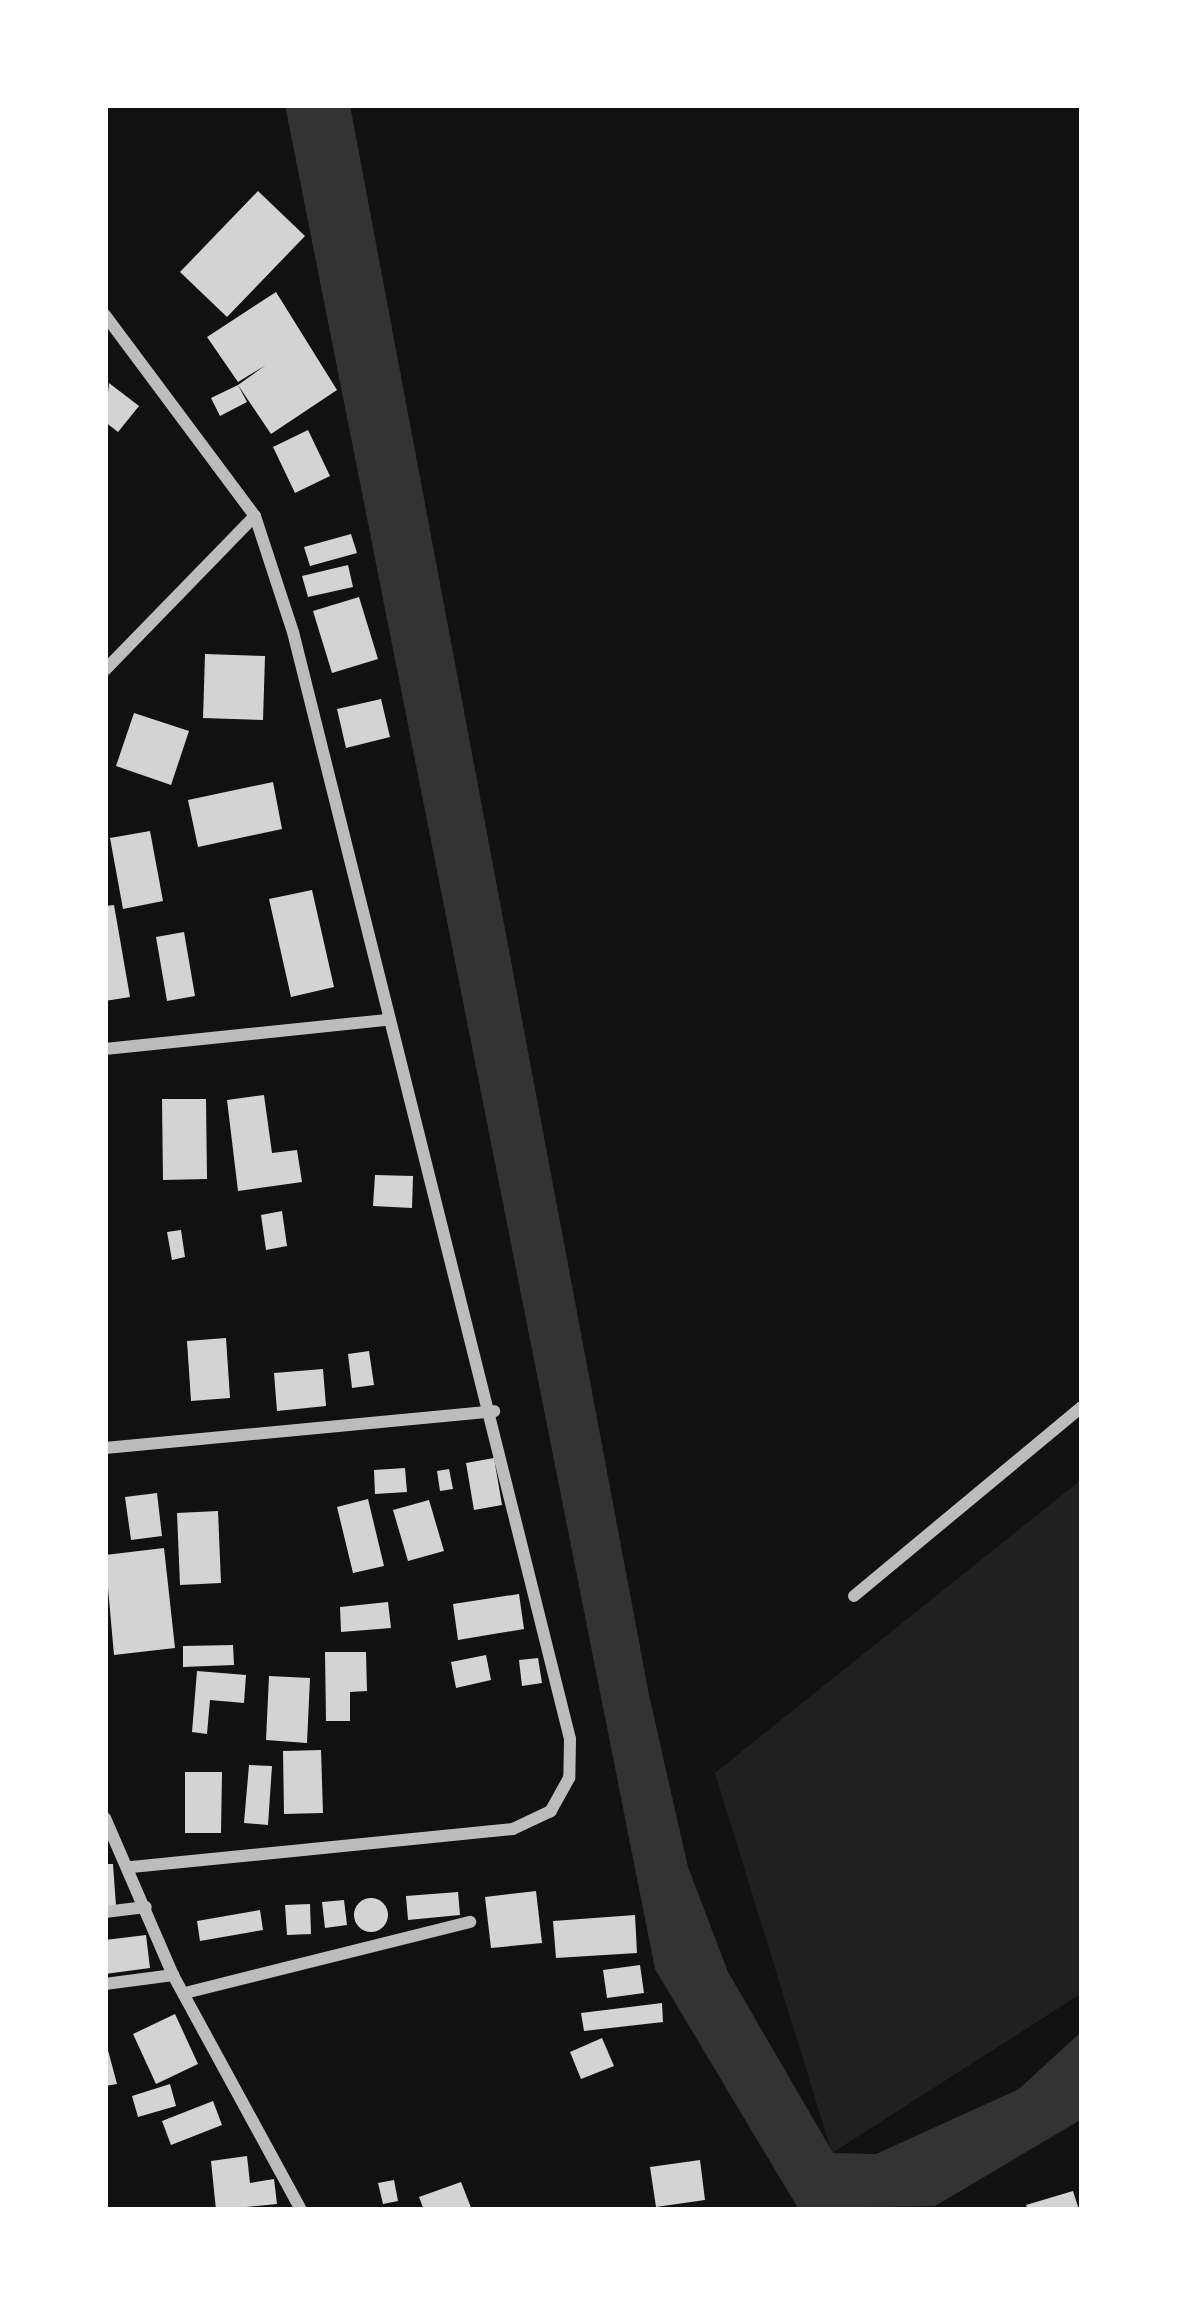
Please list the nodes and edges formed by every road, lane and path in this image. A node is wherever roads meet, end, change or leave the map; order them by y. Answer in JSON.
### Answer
{"nodes":[{"id":1,"x":105,"y":315,"type":"edge"},
{"id":2,"x":255,"y":516,"type":"junction"},
{"id":3,"x":105,"y":670,"type":"edge"},
{"id":4,"x":384,"y":1020,"type":"junction"},
{"id":5,"x":105,"y":1049,"type":"edge"},
{"id":6,"x":1082,"y":1407,"type":"edge"},
{"id":7,"x":494,"y":1411,"type":"junction"},
{"id":8,"x":105,"y":1448,"type":"edge"},
{"id":9,"x":854,"y":1596,"type":"dead end"},
{"id":10,"x":105,"y":1818,"type":"edge"},
{"id":11,"x":109,"y":1835,"type":"edge"},
{"id":12,"x":129,"y":1867,"type":"junction"},
{"id":13,"x":146,"y":1907,"type":"junction"},
{"id":14,"x":105,"y":1912,"type":"edge"},
{"id":15,"x":470,"y":1922,"type":"dead end"},
{"id":16,"x":173,"y":1975,"type":"junction"},
{"id":17,"x":105,"y":1984,"type":"edge"},
{"id":18,"x":185,"y":1993,"type":"junction"},
{"id":19,"x":301,"y":2210,"type":"edge"}],
"edges":[{"from":1,"to":2,"type":"street"},
{"from":2,"to":3,"type":"street"},
{"from":2,"to":4,"type":"street"},
{"from":4,"to":5,"type":"street"},
{"from":4,"to":7,"type":"street"},
{"from":6,"to":9,"type":"street"},
{"from":7,"to":8,"type":"street"},
{"from":7,"to":12,"type":"street"},
{"from":10,"to":11,"type":"street"},
{"from":11,"to":12,"type":"street"},
{"from":12,"to":13,"type":"street"},
{"from":13,"to":14,"type":"street"},
{"from":13,"to":16,"type":"street"},
{"from":15,"to":18,"type":"street"},
{"from":16,"to":17,"type":"street"},
{"from":16,"to":18,"type":"street"},
{"from":18,"to":19,"type":"street"}]}
